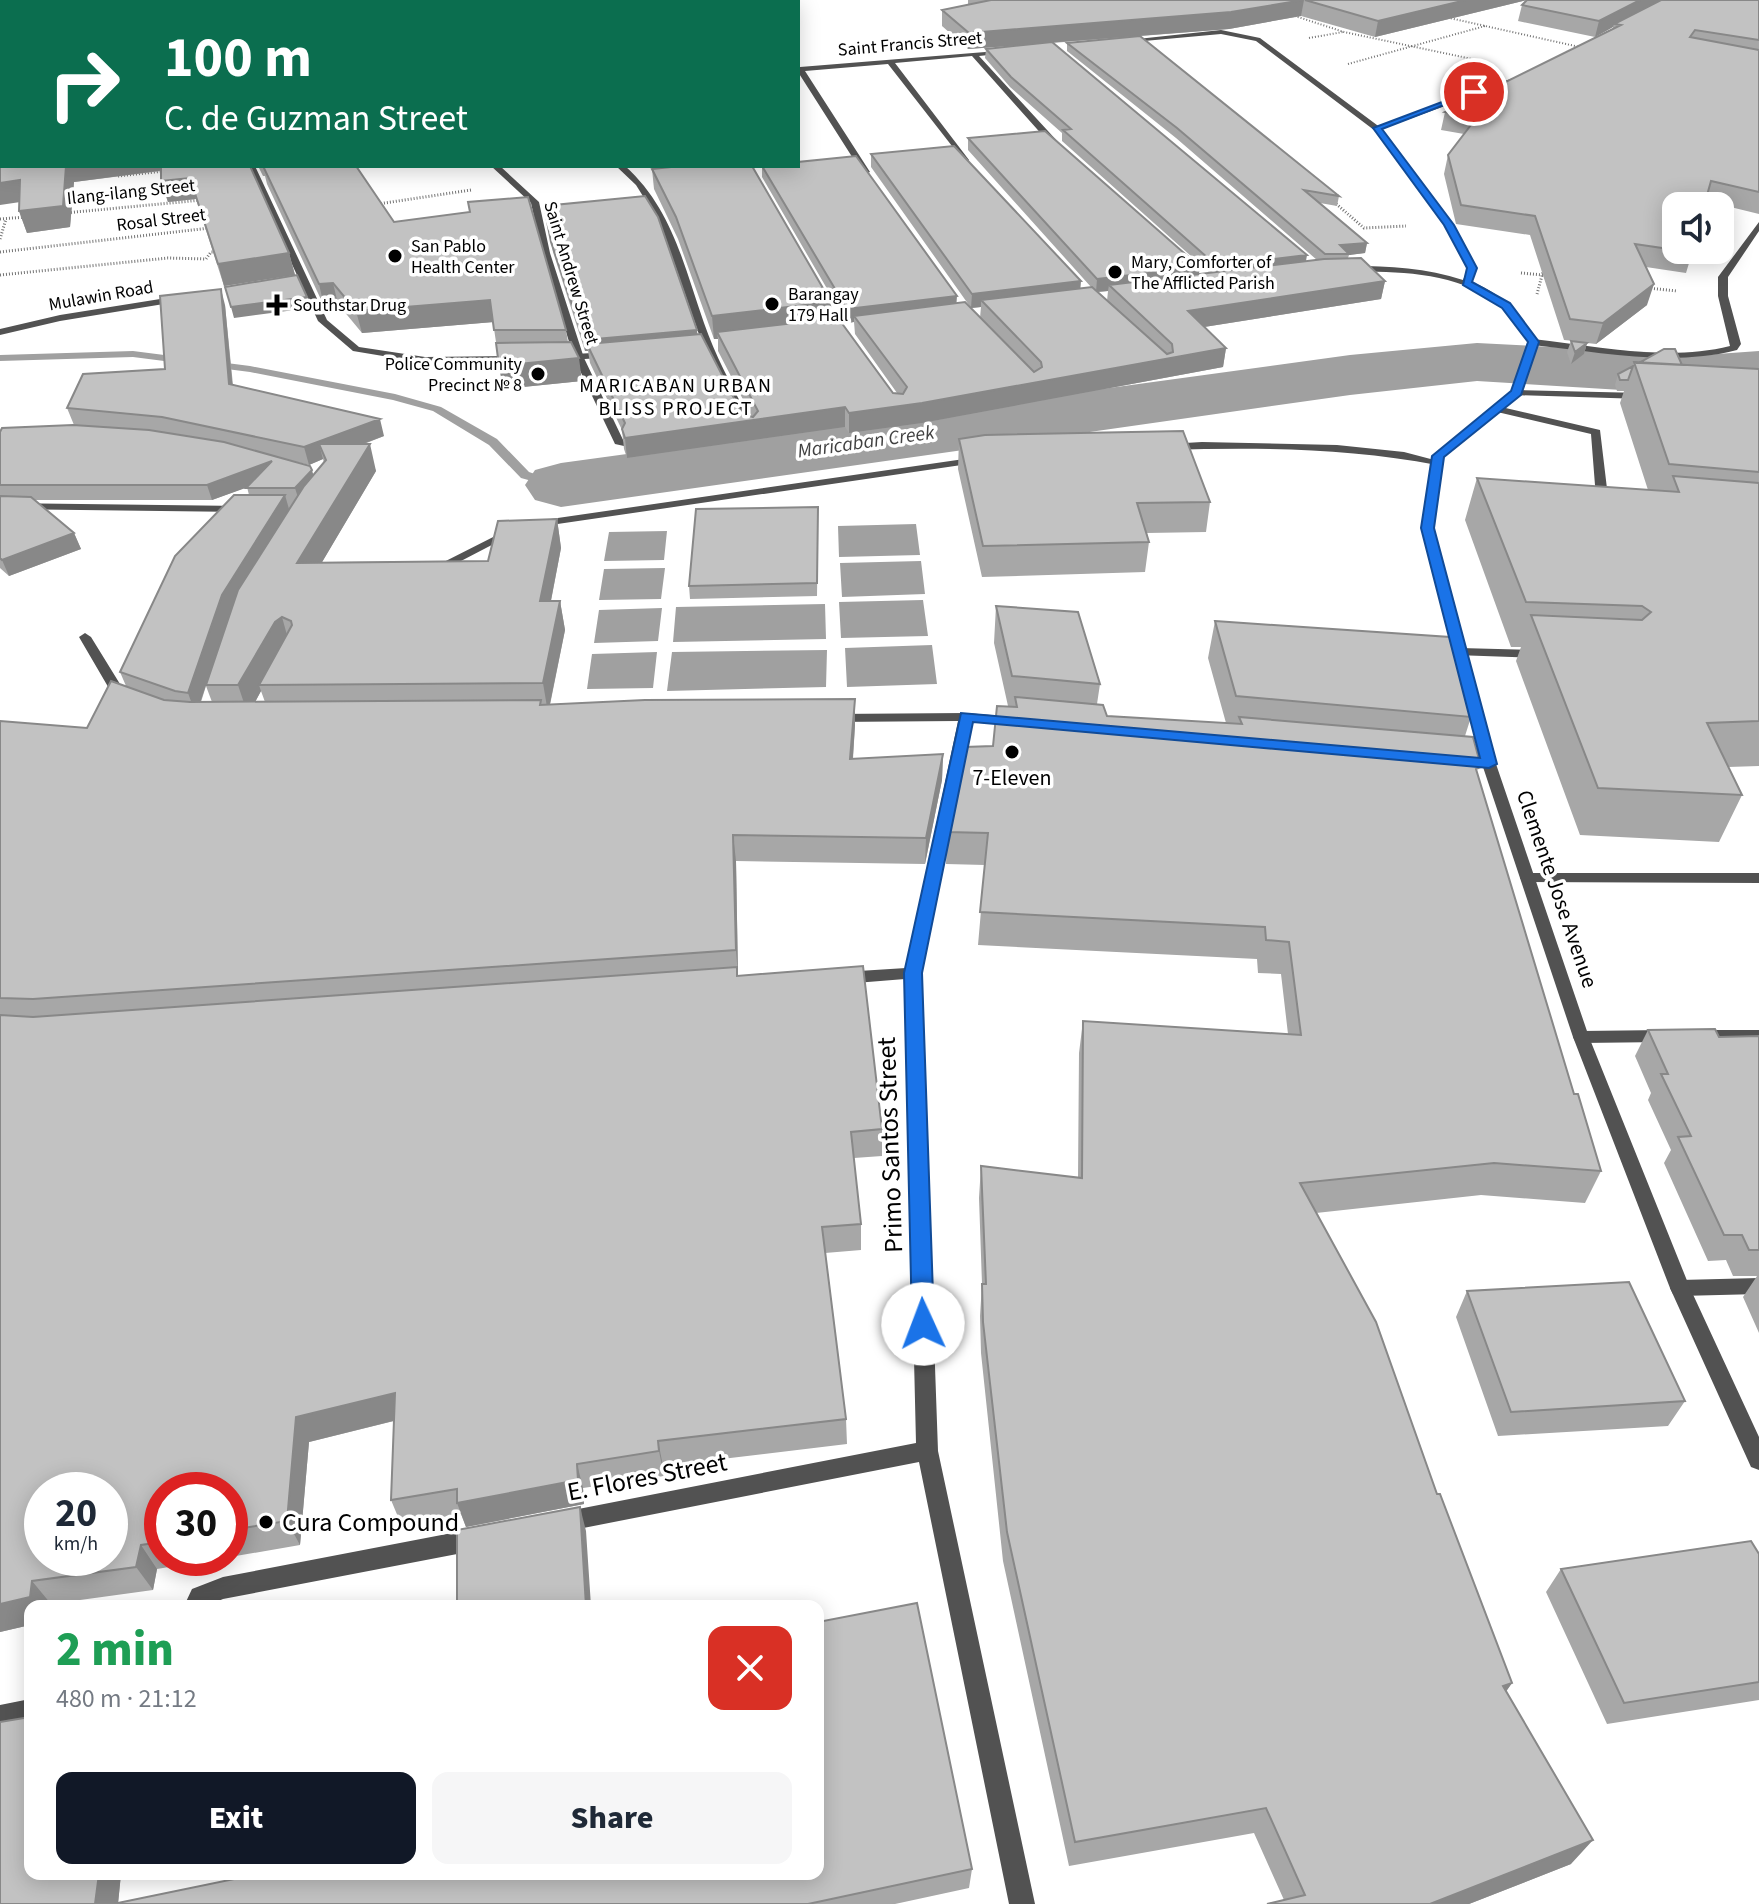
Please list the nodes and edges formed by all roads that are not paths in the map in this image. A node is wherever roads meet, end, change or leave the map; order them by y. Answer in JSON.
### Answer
{"nodes":[{"id":1,"x":1115,"y":42,"type":"edge"},
{"id":2,"x":1586,"y":48,"type":"edge"},
{"id":3,"x":1021,"y":50,"type":"edge"},
{"id":4,"x":974,"y":54,"type":"junction"},
{"id":5,"x":890,"y":62,"type":"junction"},
{"id":6,"x":800,"y":70,"type":"edge"},
{"id":7,"x":800,"y":72,"type":"edge"},
{"id":8,"x":1377,"y":128,"type":"junction"},
{"id":9,"x":1061,"y":149,"type":"edge"},
{"id":10,"x":252,"y":168,"type":"edge"},
{"id":11,"x":497,"y":168,"type":"edge"},
{"id":12,"x":623,"y":168,"type":"edge"},
{"id":13,"x":869,"y":175,"type":"edge"},
{"id":14,"x":978,"y":175,"type":"edge"},
{"id":15,"x":274,"y":178,"type":"edge"},
{"id":16,"x":258,"y":181,"type":"junction"},
{"id":17,"x":1759,"y":225,"type":"edge"},
{"id":18,"x":1336,"y":270,"type":"edge"},
{"id":19,"x":304,"y":280,"type":"junction"},
{"id":20,"x":288,"y":282,"type":"edge"},
{"id":21,"x":1466,"y":283,"type":"junction"},
{"id":22,"x":197,"y":296,"type":"edge"},
{"id":23,"x":0,"y":332,"type":"edge"},
{"id":24,"x":1534,"y":344,"type":"junction"},
{"id":25,"x":723,"y":345,"type":"edge"},
{"id":26,"x":708,"y":346,"type":"junction"},
{"id":27,"x":694,"y":348,"type":"edge"},
{"id":28,"x":622,"y":354,"type":"edge"},
{"id":29,"x":548,"y":358,"type":"edge"},
{"id":30,"x":579,"y":358,"type":"junction"},
{"id":31,"x":533,"y":359,"type":"edge"},
{"id":32,"x":1519,"y":390,"type":"junction"},
{"id":33,"x":1655,"y":397,"type":"edge"},
{"id":34,"x":1497,"y":409,"type":"junction"},
{"id":35,"x":744,"y":418,"type":"edge"},
{"id":36,"x":620,"y":444,"type":"edge"},
{"id":37,"x":1158,"y":447,"type":"edge"},
{"id":38,"x":990,"y":458,"type":"edge"},
{"id":39,"x":1437,"y":462,"type":"junction"},
{"id":40,"x":0,"y":506,"type":"edge"},
{"id":41,"x":257,"y":509,"type":"edge"},
{"id":42,"x":1619,"y":509,"type":"edge"},
{"id":43,"x":421,"y":576,"type":"edge"},
{"id":44,"x":85,"y":637,"type":"dead end"},
{"id":45,"x":1460,"y":652,"type":"junction"},
{"id":46,"x":1553,"y":655,"type":"edge"},
{"id":47,"x":134,"y":704,"type":"edge"},
{"id":48,"x":966,"y":717,"type":"junction"},
{"id":49,"x":824,"y":718,"type":"edge"},
{"id":50,"x":1030,"y":722,"type":"edge"},
{"id":51,"x":1528,"y":878,"type":"junction"},
{"id":52,"x":1759,"y":878,"type":"edge"},
{"id":53,"x":913,"y":973,"type":"junction"},
{"id":54,"x":818,"y":980,"type":"edge"},
{"id":55,"x":1759,"y":1036,"type":"edge"},
{"id":56,"x":1581,"y":1037,"type":"junction"},
{"id":57,"x":1759,"y":1286,"type":"edge"},
{"id":58,"x":1680,"y":1288,"type":"junction"},
{"id":59,"x":927,"y":1451,"type":"junction"},
{"id":60,"x":1759,"y":1460,"type":"edge"},
{"id":61,"x":536,"y":1527,"type":"edge"},
{"id":62,"x":505,"y":1534,"type":"edge"},
{"id":63,"x":198,"y":1600,"type":"edge"},
{"id":64,"x":24,"y":1712,"type":"edge"},
{"id":65,"x":0,"y":1717,"type":"edge"},
{"id":66,"x":1022,"y":1904,"type":"edge"}],
"edges":[{"from":1,"to":8,"type":"street"},
{"from":2,"to":8,"type":"street"},
{"from":3,"to":4,"type":"street","name":"Saint Francis Street"},
{"from":4,"to":5,"type":"street","name":"Saint Francis Street"},
{"from":4,"to":9,"type":"street"},
{"from":5,"to":6,"type":"street","name":"Saint Francis Street"},
{"from":5,"to":14,"type":"street"},
{"from":7,"to":13,"type":"street"},
{"from":8,"to":21,"type":"street"},
{"from":10,"to":16,"type":"street"},
{"from":11,"to":30,"type":"street","name":"Saint Andrew Street"},
{"from":12,"to":26,"type":"street"},
{"from":15,"to":16,"type":"street"},
{"from":16,"to":19,"type":"street"},
{"from":17,"to":24,"type":"street"},
{"from":18,"to":21,"type":"street"},
{"from":19,"to":20,"type":"street"},
{"from":19,"to":31,"type":"street"},
{"from":21,"to":24,"type":"street"},
{"from":22,"to":23,"type":"street","name":"Mulawin Road"},
{"from":24,"to":32,"type":"street"},
{"from":25,"to":26,"type":"street"},
{"from":26,"to":27,"type":"street"},
{"from":26,"to":35,"type":"street"},
{"from":28,"to":30,"type":"street"},
{"from":29,"to":30,"type":"street"},
{"from":30,"to":36,"type":"street","name":"Saint Andrew Street"},
{"from":32,"to":33,"type":"street"},
{"from":32,"to":34,"type":"street"},
{"from":34,"to":39,"type":"street"},
{"from":34,"to":42,"type":"street"},
{"from":37,"to":39,"type":"street"},
{"from":38,"to":43,"type":"street"},
{"from":39,"to":45,"type":"street","name":"Clemente Jose Avenue"},
{"from":40,"to":41,"type":"street"},
{"from":44,"to":47,"type":"street"},
{"from":45,"to":46,"type":"street"},
{"from":45,"to":51,"type":"street","name":"Clemente Jose Avenue"},
{"from":48,"to":49,"type":"street"},
{"from":48,"to":50,"type":"street"},
{"from":48,"to":53,"type":"street","name":"Primo Santos Street"},
{"from":51,"to":52,"type":"street"},
{"from":51,"to":56,"type":"street","name":"Clemente Jose Avenue"},
{"from":53,"to":54,"type":"street"},
{"from":53,"to":59,"type":"street","name":"Primo Santos Street"},
{"from":55,"to":56,"type":"street"},
{"from":56,"to":58,"type":"street","name":"Clemente Jose Avenue"},
{"from":57,"to":58,"type":"street"},
{"from":58,"to":60,"type":"street","name":"Clemente Jose Avenue"},
{"from":59,"to":61,"type":"street","name":"E. Flores Street"},
{"from":59,"to":66,"type":"street","name":"Primo Santos Street"},
{"from":62,"to":63,"type":"street"},
{"from":64,"to":65,"type":"street"}]}
